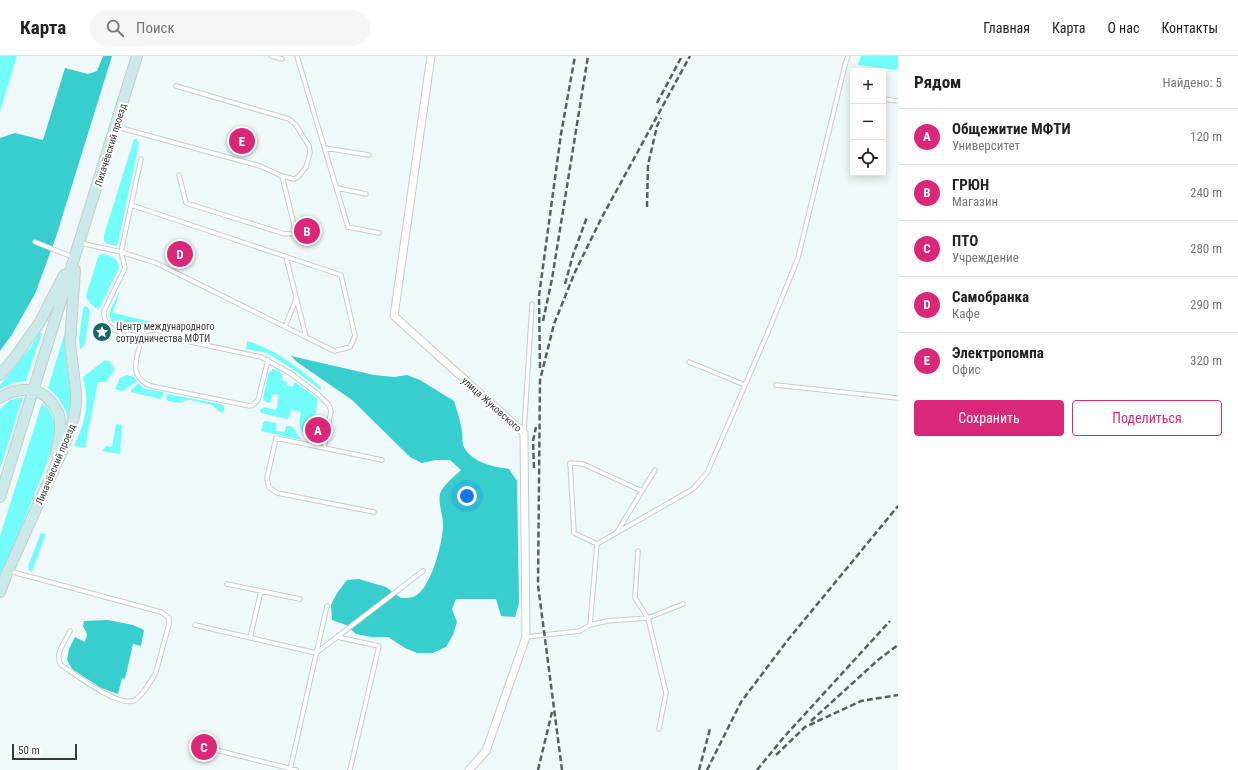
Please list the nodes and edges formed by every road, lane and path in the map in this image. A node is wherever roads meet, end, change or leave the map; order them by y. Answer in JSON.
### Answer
{"nodes":[{"id":1,"x":138,"y":56,"type":"edge"},
{"id":2,"x":270,"y":56,"type":"edge"},
{"id":3,"x":297,"y":56,"type":"edge"},
{"id":4,"x":431,"y":56,"type":"edge"},
{"id":5,"x":848,"y":56,"type":"edge"},
{"id":6,"x":282,"y":60,"type":"dead end"},
{"id":7,"x":176,"y":86,"type":"dead end"},
{"id":8,"x":886,"y":99,"type":"edge"},
{"id":9,"x":898,"y":101,"type":"edge"},
{"id":10,"x":116,"y":127,"type":"junction"},
{"id":11,"x":325,"y":148,"type":"junction"},
{"id":12,"x":369,"y":154,"type":"dead end"},
{"id":13,"x":141,"y":159,"type":"dead end"},
{"id":14,"x":179,"y":175,"type":"dead end"},
{"id":15,"x":282,"y":176,"type":"junction"},
{"id":16,"x":337,"y":188,"type":"junction"},
{"id":17,"x":366,"y":194,"type":"dead end"},
{"id":18,"x":131,"y":206,"type":"junction"},
{"id":19,"x":379,"y":233,"type":"dead end"},
{"id":20,"x":35,"y":242,"type":"dead end"},
{"id":21,"x":80,"y":243,"type":"junction"},
{"id":22,"x":121,"y":252,"type":"junction"},
{"id":23,"x":286,"y":257,"type":"junction"},
{"id":24,"x":75,"y":258,"type":"junction"},
{"id":25,"x":296,"y":298,"type":"junction"},
{"id":26,"x":532,"y":304,"type":"dead end"},
{"id":27,"x":285,"y":326,"type":"junction"},
{"id":28,"x":118,"y":332,"type":"dead end"},
{"id":29,"x":128,"y":334,"type":"dead end"},
{"id":30,"x":142,"y":337,"type":"junction"},
{"id":31,"x":306,"y":337,"type":"junction"},
{"id":32,"x":268,"y":360,"type":"junction"},
{"id":33,"x":689,"y":362,"type":"dead end"},
{"id":34,"x":0,"y":375,"type":"edge"},
{"id":35,"x":745,"y":385,"type":"junction"},
{"id":36,"x":776,"y":385,"type":"dead end"},
{"id":37,"x":34,"y":390,"type":"junction"},
{"id":38,"x":0,"y":398,"type":"edge"},
{"id":39,"x":898,"y":398,"type":"edge"},
{"id":40,"x":524,"y":433,"type":"junction"},
{"id":41,"x":324,"y":448,"type":"junction"},
{"id":42,"x":382,"y":460,"type":"dead end"},
{"id":43,"x":53,"y":470,"type":"junction"},
{"id":44,"x":655,"y":470,"type":"dead end"},
{"id":45,"x":642,"y":491,"type":"junction"},
{"id":46,"x":0,"y":497,"type":"edge"},
{"id":47,"x":374,"y":512,"type":"dead end"},
{"id":48,"x":617,"y":533,"type":"junction"},
{"id":49,"x":597,"y":544,"type":"junction"},
{"id":50,"x":638,"y":551,"type":"dead end"},
{"id":51,"x":8,"y":571,"type":"junction"},
{"id":52,"x":423,"y":571,"type":"dead end"},
{"id":53,"x":227,"y":584,"type":"dead end"},
{"id":54,"x":261,"y":591,"type":"junction"},
{"id":55,"x":0,"y":592,"type":"edge"},
{"id":56,"x":300,"y":599,"type":"dead end"},
{"id":57,"x":683,"y":604,"type":"dead end"},
{"id":58,"x":327,"y":606,"type":"dead end"},
{"id":59,"x":648,"y":618,"type":"junction"},
{"id":60,"x":195,"y":625,"type":"dead end"},
{"id":61,"x":590,"y":625,"type":"junction"},
{"id":62,"x":70,"y":631,"type":"dead end"},
{"id":63,"x":337,"y":637,"type":"junction"},
{"id":64,"x":526,"y":637,"type":"junction"},
{"id":65,"x":250,"y":638,"type":"junction"},
{"id":66,"x":316,"y":653,"type":"junction"},
{"id":67,"x":659,"y":729,"type":"dead end"},
{"id":68,"x":204,"y":747,"type":"dead end"},
{"id":69,"x":290,"y":769,"type":"edge"},
{"id":70,"x":296,"y":770,"type":"edge"},
{"id":71,"x":350,"y":770,"type":"edge"},
{"id":72,"x":469,"y":770,"type":"edge"}],
"edges":[{"from":1,"to":10,"type":"main road","name":"Лихачёвский проезд"},
{"from":2,"to":6,"type":"lane"},
{"from":3,"to":11,"type":"lane"},
{"from":4,"to":40,"type":"street","name":"улица Жуковского"},
{"from":5,"to":35,"type":"lane"},
{"from":7,"to":15,"type":"lane"},
{"from":8,"to":9,"type":"lane"},
{"from":10,"to":15,"type":"lane"},
{"from":10,"to":21,"type":"main road","name":"Лихачёвский проезд"},
{"from":11,"to":12,"type":"lane"},
{"from":11,"to":16,"type":"lane"},
{"from":13,"to":18,"type":"lane"},
{"from":14,"to":15,"type":"lane"},
{"from":16,"to":17,"type":"lane"},
{"from":16,"to":19,"type":"lane"},
{"from":18,"to":22,"type":"lane"},
{"from":18,"to":23,"type":"lane"},
{"from":20,"to":24,"type":"lane"},
{"from":21,"to":22,"type":"lane"},
{"from":21,"to":24,"type":"main road","name":"Лихачёвский проезд"},
{"from":22,"to":27,"type":"lane"},
{"from":22,"to":28,"type":"lane"},
{"from":23,"to":25,"type":"lane"},
{"from":23,"to":31,"type":"lane"},
{"from":24,"to":34,"type":"main road","name":"Лихачёвский проезд"},
{"from":24,"to":37,"type":"main road","name":"Лихачёвский проезд"},
{"from":24,"to":43,"type":"main road","name":"Лихачёвский проезд"},
{"from":25,"to":27,"type":"lane"},
{"from":25,"to":31,"type":"lane"},
{"from":26,"to":40,"type":"lane"},
{"from":27,"to":31,"type":"lane"},
{"from":29,"to":30,"type":"lane"},
{"from":30,"to":32,"type":"lane"},
{"from":30,"to":32,"type":"lane"},
{"from":32,"to":41,"type":"lane"},
{"from":33,"to":35,"type":"lane"},
{"from":35,"to":48,"type":"lane"},
{"from":36,"to":39,"type":"lane"},
{"from":37,"to":38,"type":"main road"},
{"from":37,"to":43,"type":"main road"},
{"from":37,"to":46,"type":"main road","name":"Лихачёвский проезд"},
{"from":40,"to":64,"type":"street","name":"улица Жуковского"},
{"from":41,"to":42,"type":"lane"},
{"from":41,"to":47,"type":"lane"},
{"from":43,"to":51,"type":"main road","name":"Лихачёвский проезд"},
{"from":44,"to":45,"type":"lane"},
{"from":45,"to":48,"type":"lane"},
{"from":45,"to":49,"type":"lane"},
{"from":48,"to":49,"type":"lane"},
{"from":49,"to":61,"type":"lane"},
{"from":50,"to":59,"type":"lane"},
{"from":51,"to":55,"type":"main road","name":"Лихачёвский проезд"},
{"from":51,"to":62,"type":"lane"},
{"from":52,"to":63,"type":"lane"},
{"from":53,"to":54,"type":"lane"},
{"from":54,"to":56,"type":"lane"},
{"from":54,"to":65,"type":"lane"},
{"from":57,"to":59,"type":"lane"},
{"from":58,"to":66,"type":"lane"},
{"from":59,"to":61,"type":"lane"},
{"from":59,"to":67,"type":"lane"},
{"from":60,"to":65,"type":"lane"},
{"from":61,"to":64,"type":"lane"},
{"from":63,"to":66,"type":"lane"},
{"from":63,"to":71,"type":"lane"},
{"from":64,"to":72,"type":"street","name":"улица Жуковского"},
{"from":65,"to":66,"type":"lane"},
{"from":66,"to":69,"type":"lane"},
{"from":68,"to":69,"type":"lane"},
{"from":69,"to":70,"type":"lane"}]}
